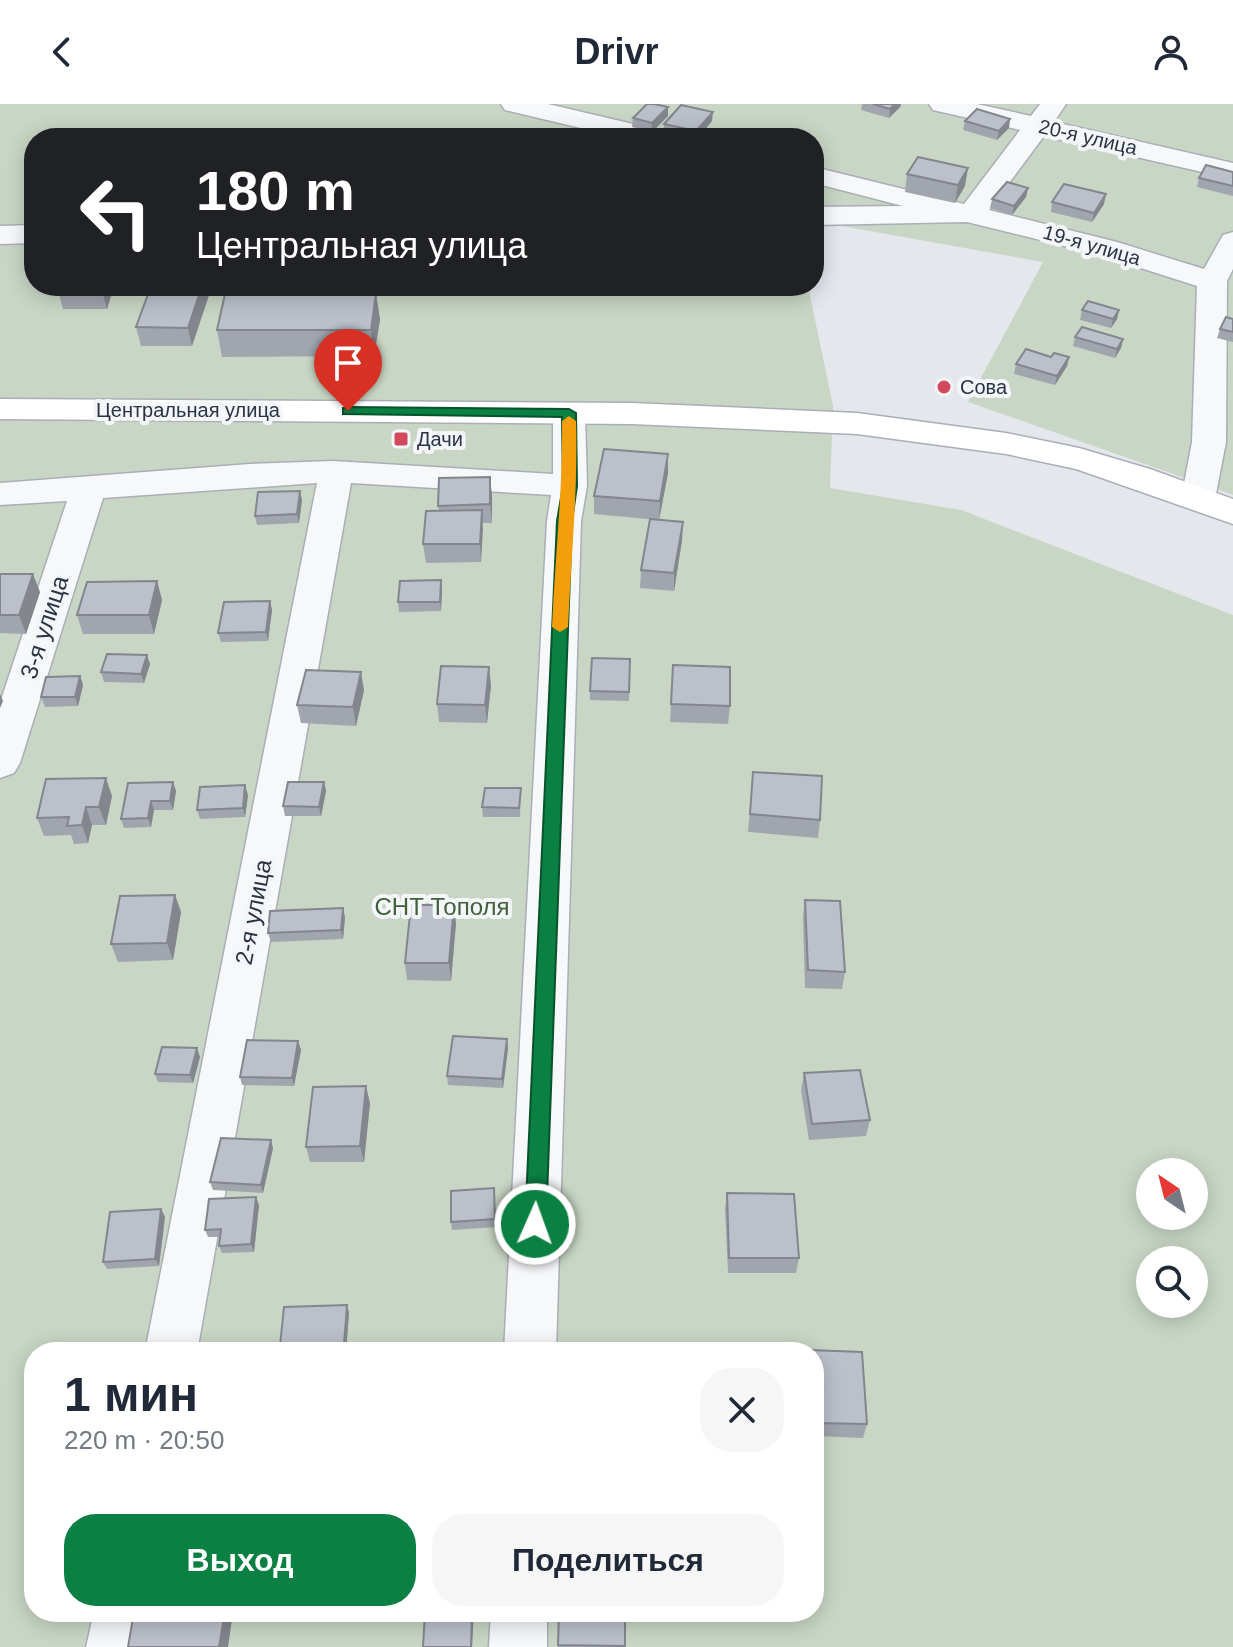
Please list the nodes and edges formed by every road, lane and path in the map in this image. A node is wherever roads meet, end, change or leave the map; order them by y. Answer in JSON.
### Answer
{"nodes":[{"id":1,"x":514,"y":104,"type":"edge"},
{"id":2,"x":942,"y":104,"type":"edge"},
{"id":3,"x":1046,"y":115,"type":"edge"},
{"id":4,"x":615,"y":128,"type":"edge"},
{"id":5,"x":1233,"y":171,"type":"edge"},
{"id":6,"x":824,"y":177,"type":"edge"},
{"id":7,"x":972,"y":213,"type":"junction"},
{"id":8,"x":824,"y":216,"type":"edge"},
{"id":9,"x":24,"y":234,"type":"edge"},
{"id":10,"x":0,"y":235,"type":"edge"},
{"id":11,"x":1233,"y":241,"type":"edge"},
{"id":12,"x":1212,"y":281,"type":"junction"},
{"id":13,"x":0,"y":409,"type":"edge"},
{"id":14,"x":569,"y":413,"type":"junction"},
{"id":15,"x":336,"y":472,"type":"junction"},
{"id":16,"x":570,"y":486,"type":"junction"},
{"id":17,"x":88,"y":490,"type":"junction"},
{"id":18,"x":0,"y":494,"type":"edge"},
{"id":19,"x":1198,"y":499,"type":"junction"},
{"id":20,"x":1233,"y":512,"type":"edge"},
{"id":21,"x":0,"y":763,"type":"edge"},
{"id":22,"x":173,"y":1342,"type":"edge"},
{"id":23,"x":530,"y":1342,"type":"edge"},
{"id":24,"x":120,"y":1622,"type":"edge"},
{"id":25,"x":519,"y":1622,"type":"edge"},
{"id":26,"x":115,"y":1647,"type":"edge"},
{"id":27,"x":518,"y":1647,"type":"edge"}],
"edges":[{"from":1,"to":4,"type":"street"},
{"from":2,"to":3,"type":"street","name":"20-я улица"},
{"from":3,"to":5,"type":"street","name":"20-я улица"},
{"from":3,"to":7,"type":"street"},
{"from":6,"to":7,"type":"street","name":"19-я улица"},
{"from":7,"to":8,"type":"street","name":"19-я улица"},
{"from":7,"to":12,"type":"street","name":"19-я улица"},
{"from":9,"to":10,"type":"street"},
{"from":11,"to":12,"type":"street"},
{"from":12,"to":19,"type":"street"},
{"from":13,"to":14,"type":"street","name":"Центральная улица"},
{"from":14,"to":16,"type":"street"},
{"from":14,"to":19,"type":"street","name":"Центральная улица"},
{"from":15,"to":16,"type":"street"},
{"from":15,"to":17,"type":"street"},
{"from":15,"to":22,"type":"street","name":"2-я улица"},
{"from":16,"to":23,"type":"street"},
{"from":17,"to":18,"type":"street"},
{"from":17,"to":21,"type":"street","name":"3-я улица"},
{"from":19,"to":20,"type":"street","name":"Центральная улица"},
{"from":24,"to":26,"type":"street"},
{"from":25,"to":27,"type":"street"}]}
